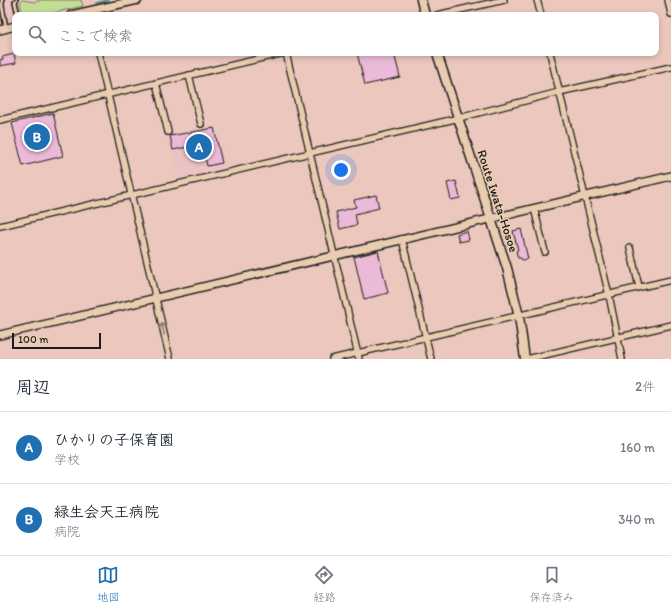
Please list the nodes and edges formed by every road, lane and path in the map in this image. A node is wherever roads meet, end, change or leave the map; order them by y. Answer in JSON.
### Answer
{"nodes":[{"id":1,"x":2,"y":0,"type":"edge"},
{"id":2,"x":16,"y":0,"type":"edge"},
{"id":3,"x":138,"y":0,"type":"edge"},
{"id":4,"x":421,"y":0,"type":"edge"},
{"id":5,"x":504,"y":0,"type":"edge"},
{"id":6,"x":537,"y":0,"type":"edge"},
{"id":7,"x":668,"y":0,"type":"edge"},
{"id":8,"x":17,"y":12,"type":"edge"},
{"id":9,"x":92,"y":12,"type":"edge"},
{"id":10,"x":424,"y":12,"type":"edge"},
{"id":11,"x":450,"y":12,"type":"edge"},
{"id":12,"x":540,"y":12,"type":"edge"},
{"id":13,"x":671,"y":14,"type":"edge"},
{"id":14,"x":3,"y":29,"type":"edge"},
{"id":15,"x":99,"y":56,"type":"edge"},
{"id":16,"x":272,"y":56,"type":"edge"},
{"id":17,"x":286,"y":56,"type":"edge"},
{"id":18,"x":438,"y":56,"type":"edge"},
{"id":19,"x":551,"y":56,"type":"edge"},
{"id":20,"x":671,"y":67,"type":"edge"},
{"id":21,"x":189,"y":75,"type":"junction"},
{"id":22,"x":156,"y":82,"type":"junction"},
{"id":23,"x":560,"y":92,"type":"junction"},
{"id":24,"x":108,"y":94,"type":"junction"},
{"id":25,"x":459,"y":118,"type":"junction"},
{"id":26,"x":0,"y":120,"type":"edge"},
{"id":27,"x":200,"y":124,"type":"dead end"},
{"id":28,"x":168,"y":132,"type":"dead end"},
{"id":29,"x":309,"y":153,"type":"junction"},
{"id":30,"x":671,"y":176,"type":"edge"},
{"id":31,"x":131,"y":196,"type":"junction"},
{"id":32,"x":585,"y":196,"type":"junction"},
{"id":33,"x":534,"y":208,"type":"junction"},
{"id":34,"x":491,"y":218,"type":"junction"},
{"id":35,"x":0,"y":226,"type":"edge"},
{"id":36,"x":402,"y":239,"type":"junction"},
{"id":37,"x":630,"y":248,"type":"dead end"},
{"id":38,"x":545,"y":252,"type":"dead end"},
{"id":39,"x":333,"y":256,"type":"junction"},
{"id":40,"x":671,"y":280,"type":"edge"},
{"id":41,"x":639,"y":288,"type":"junction"},
{"id":42,"x":609,"y":295,"type":"junction"},
{"id":43,"x":155,"y":298,"type":"junction"},
{"id":44,"x":518,"y":316,"type":"junction"},
{"id":45,"x":671,"y":325,"type":"edge"},
{"id":46,"x":0,"y":335,"type":"edge"},
{"id":47,"x":425,"y":337,"type":"junction"},
{"id":48,"x":617,"y":337,"type":"junction"},
{"id":49,"x":358,"y":356,"type":"edge"},
{"id":50,"x":170,"y":359,"type":"edge"},
{"id":51,"x":332,"y":359,"type":"edge"},
{"id":52,"x":431,"y":359,"type":"edge"},
{"id":53,"x":526,"y":359,"type":"edge"},
{"id":54,"x":622,"y":359,"type":"edge"}],
"edges":[{"from":1,"to":14,"type":"lane"},
{"from":2,"to":8,"type":"lane"},
{"from":3,"to":9,"type":"street"},
{"from":4,"to":10,"type":"main road"},
{"from":5,"to":11,"type":"street"},
{"from":6,"to":12,"type":"street"},
{"from":7,"to":13,"type":"street"},
{"from":15,"to":24,"type":"street"},
{"from":16,"to":21,"type":"street"},
{"from":17,"to":29,"type":"street"},
{"from":18,"to":25,"type":"main road","name":"Route Iwata-Hosoe"},
{"from":19,"to":23,"type":"street"},
{"from":20,"to":23,"type":"street"},
{"from":21,"to":22,"type":"street"},
{"from":21,"to":27,"type":"street"},
{"from":22,"to":24,"type":"street"},
{"from":22,"to":28,"type":"street"},
{"from":23,"to":25,"type":"street"},
{"from":23,"to":32,"type":"street"},
{"from":24,"to":26,"type":"street"},
{"from":24,"to":31,"type":"street"},
{"from":25,"to":29,"type":"street"},
{"from":25,"to":34,"type":"main road","name":"Route Iwata-Hosoe"},
{"from":29,"to":31,"type":"street"},
{"from":29,"to":39,"type":"street"},
{"from":30,"to":32,"type":"street"},
{"from":31,"to":35,"type":"street"},
{"from":31,"to":43,"type":"street"},
{"from":32,"to":33,"type":"street"},
{"from":32,"to":42,"type":"street"},
{"from":33,"to":34,"type":"street"},
{"from":33,"to":38,"type":"street"},
{"from":34,"to":36,"type":"street"},
{"from":34,"to":44,"type":"main road","name":"Route Iwata-Hosoe"},
{"from":36,"to":39,"type":"street"},
{"from":36,"to":47,"type":"street"},
{"from":37,"to":41,"type":"street"},
{"from":39,"to":43,"type":"street"},
{"from":39,"to":49,"type":"street"},
{"from":40,"to":41,"type":"street"},
{"from":41,"to":42,"type":"street"},
{"from":42,"to":44,"type":"street"},
{"from":42,"to":48,"type":"street"},
{"from":43,"to":46,"type":"street"},
{"from":50,"to":43,"type":"street","one_way":true},
{"from":44,"to":47,"type":"street"},
{"from":44,"to":53,"type":"main road","name":"Route Iwata-Hosoe"},
{"from":45,"to":48,"type":"street"},
{"from":47,"to":49,"type":"street"},
{"from":47,"to":52,"type":"street"},
{"from":48,"to":53,"type":"street"},
{"from":48,"to":54,"type":"street"},
{"from":49,"to":51,"type":"street"}]}
